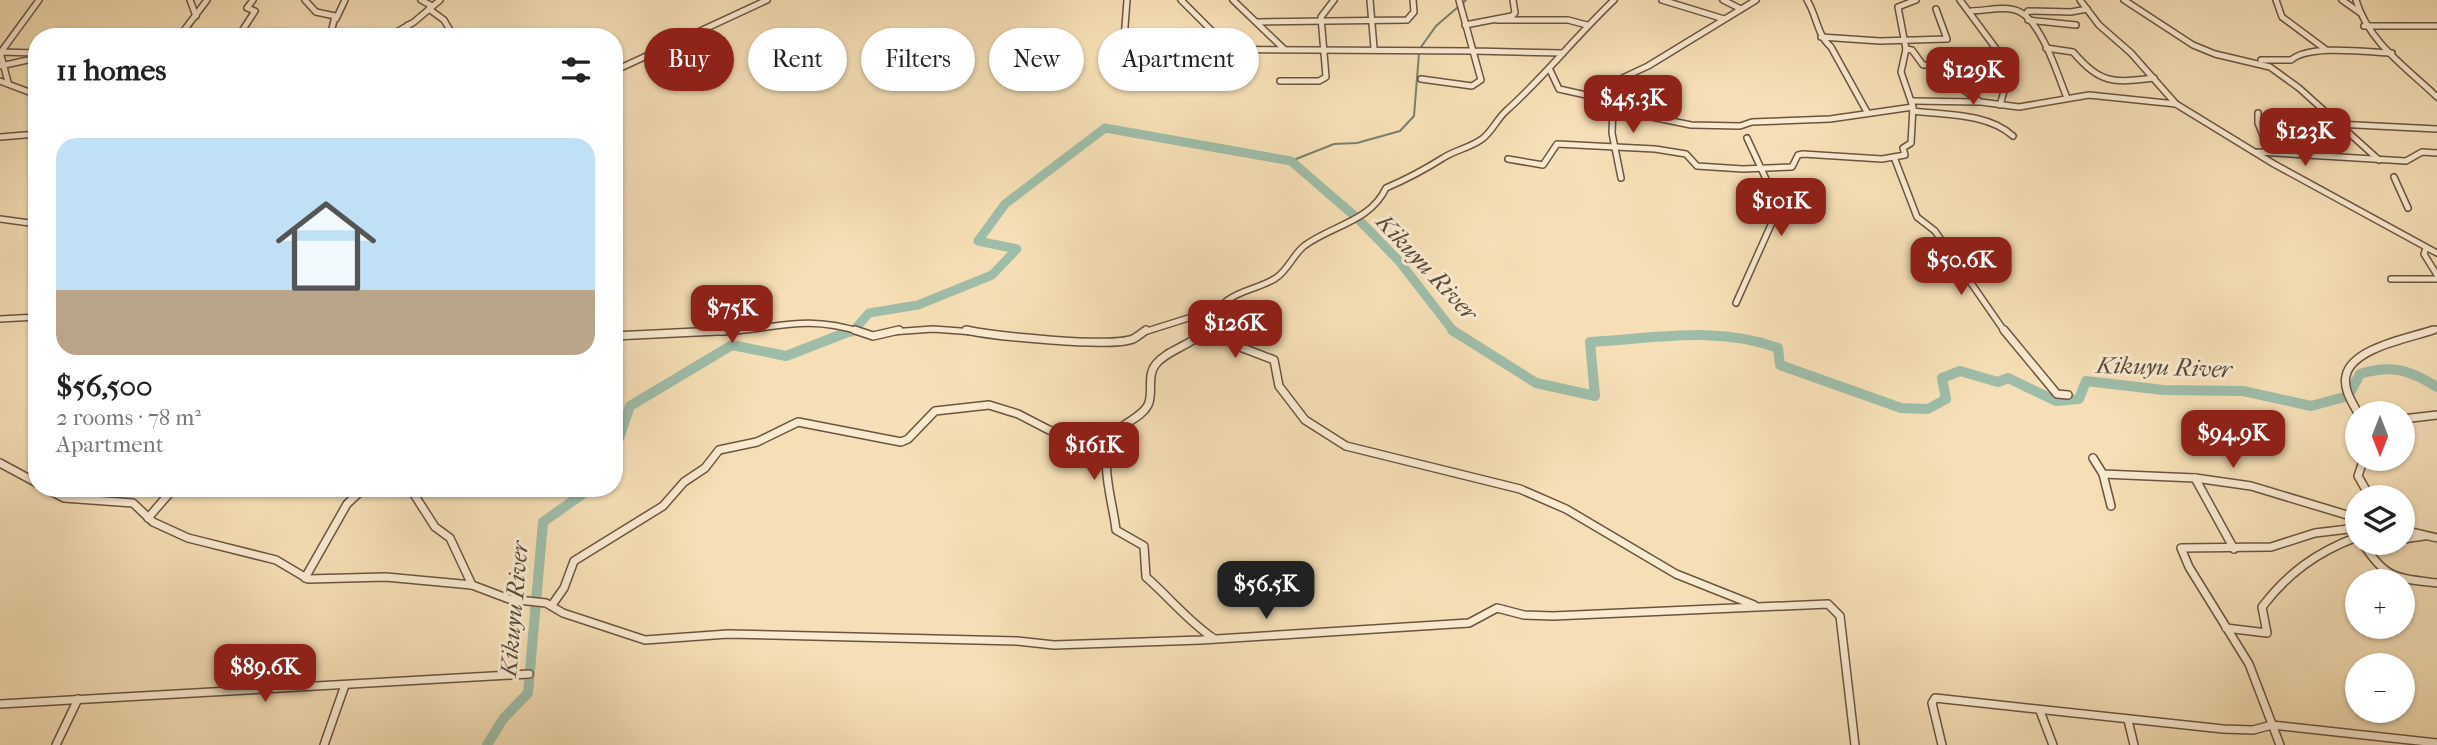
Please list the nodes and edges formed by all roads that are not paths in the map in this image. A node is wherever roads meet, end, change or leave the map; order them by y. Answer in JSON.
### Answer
{"nodes":[{"id":1,"x":40,"y":0,"type":"edge"},
{"id":2,"x":190,"y":0,"type":"edge"},
{"id":3,"x":206,"y":0,"type":"edge"},
{"id":4,"x":253,"y":0,"type":"edge"},
{"id":5,"x":305,"y":0,"type":"edge"},
{"id":6,"x":345,"y":0,"type":"edge"},
{"id":7,"x":421,"y":0,"type":"edge"},
{"id":8,"x":440,"y":0,"type":"edge"},
{"id":9,"x":767,"y":0,"type":"edge"},
{"id":10,"x":1127,"y":0,"type":"edge"},
{"id":11,"x":1181,"y":0,"type":"edge"},
{"id":12,"x":1233,"y":0,"type":"edge"},
{"id":13,"x":1334,"y":0,"type":"edge"},
{"id":14,"x":1370,"y":0,"type":"edge"},
{"id":15,"x":1413,"y":0,"type":"edge"},
{"id":16,"x":1459,"y":0,"type":"edge"},
{"id":17,"x":1513,"y":0,"type":"edge"},
{"id":18,"x":1662,"y":0,"type":"edge"},
{"id":19,"x":1723,"y":0,"type":"edge"},
{"id":20,"x":1756,"y":0,"type":"edge"},
{"id":21,"x":1807,"y":0,"type":"edge"},
{"id":22,"x":1916,"y":0,"type":"edge"},
{"id":23,"x":1960,"y":0,"type":"edge"},
{"id":24,"x":2080,"y":0,"type":"edge"},
{"id":25,"x":2124,"y":0,"type":"edge"},
{"id":26,"x":2276,"y":0,"type":"edge"},
{"id":27,"x":2342,"y":0,"type":"edge"},
{"id":28,"x":2356,"y":0,"type":"edge"},
{"id":29,"x":1612,"y":1,"type":"edge"},
{"id":30,"x":431,"y":7,"type":"junction"},
{"id":31,"x":1741,"y":9,"type":"junction"},
{"id":32,"x":1936,"y":9,"type":"dead end"},
{"id":33,"x":2087,"y":9,"type":"junction"},
{"id":34,"x":1971,"y":11,"type":"junction"},
{"id":35,"x":2359,"y":12,"type":"junction"},
{"id":36,"x":2027,"y":15,"type":"junction"},
{"id":37,"x":196,"y":16,"type":"junction"},
{"id":38,"x":336,"y":19,"type":"junction"},
{"id":39,"x":1724,"y":19,"type":"junction"},
{"id":40,"x":1371,"y":20,"type":"junction"},
{"id":41,"x":1497,"y":20,"type":"junction"},
{"id":42,"x":1321,"y":21,"type":"junction"},
{"id":43,"x":1258,"y":22,"type":"junction"},
{"id":44,"x":1465,"y":25,"type":"junction"},
{"id":45,"x":1587,"y":25,"type":"junction"},
{"id":46,"x":2076,"y":25,"type":"dead end"},
{"id":47,"x":408,"y":26,"type":"joint"},
{"id":48,"x":2364,"y":26,"type":"junction"},
{"id":49,"x":2437,"y":26,"type":"edge"},
{"id":50,"x":186,"y":28,"type":"edge"},
{"id":51,"x":244,"y":28,"type":"edge"},
{"id":52,"x":333,"y":28,"type":"edge"},
{"id":53,"x":404,"y":28,"type":"edge"},
{"id":54,"x":449,"y":28,"type":"edge"},
{"id":55,"x":1125,"y":28,"type":"edge"},
{"id":56,"x":1208,"y":28,"type":"edge"},
{"id":57,"x":1821,"y":37,"type":"junction"},
{"id":58,"x":1904,"y":39,"type":"junction"},
{"id":59,"x":1374,"y":48,"type":"junction"},
{"id":60,"x":2046,"y":48,"type":"junction"},
{"id":61,"x":1259,"y":49,"type":"edge"},
{"id":62,"x":1284,"y":49,"type":"junction"},
{"id":63,"x":1323,"y":50,"type":"junction"},
{"id":64,"x":1906,"y":50,"type":"junction"},
{"id":65,"x":1473,"y":51,"type":"junction"},
{"id":66,"x":2330,"y":51,"type":"junction"},
{"id":67,"x":1563,"y":52,"type":"junction"},
{"id":68,"x":0,"y":53,"type":"edge"},
{"id":69,"x":28,"y":53,"type":"edge"},
{"id":70,"x":2392,"y":53,"type":"junction"},
{"id":71,"x":28,"y":60,"type":"edge"},
{"id":72,"x":2254,"y":61,"type":"junction"},
{"id":73,"x":3,"y":65,"type":"edge"},
{"id":74,"x":623,"y":67,"type":"edge"},
{"id":75,"x":1550,"y":70,"type":"junction"},
{"id":76,"x":2154,"y":78,"type":"junction"},
{"id":77,"x":1422,"y":79,"type":"dead end"},
{"id":78,"x":0,"y":81,"type":"edge"},
{"id":79,"x":1280,"y":81,"type":"dead end"},
{"id":80,"x":8,"y":82,"type":"junction"},
{"id":81,"x":28,"y":91,"type":"edge"},
{"id":82,"x":1586,"y":95,"type":"junction"},
{"id":83,"x":2437,"y":97,"type":"edge"},
{"id":84,"x":2067,"y":98,"type":"junction"},
{"id":85,"x":1981,"y":102,"type":"junction"},
{"id":86,"x":2176,"y":104,"type":"junction"},
{"id":87,"x":2000,"y":105,"type":"junction"},
{"id":88,"x":1913,"y":106,"type":"junction"},
{"id":89,"x":1614,"y":108,"type":"junction"},
{"id":90,"x":1867,"y":112,"type":"junction"},
{"id":91,"x":2258,"y":113,"type":"dead end"},
{"id":92,"x":2336,"y":124,"type":"junction"},
{"id":93,"x":2437,"y":129,"type":"edge"},
{"id":94,"x":28,"y":135,"type":"edge"},
{"id":95,"x":2013,"y":136,"type":"dead end"},
{"id":96,"x":0,"y":137,"type":"edge"},
{"id":97,"x":1747,"y":138,"type":"dead end"},
{"id":98,"x":1614,"y":148,"type":"junction"},
{"id":99,"x":2256,"y":152,"type":"junction"},
{"id":100,"x":2264,"y":152,"type":"junction"},
{"id":101,"x":2437,"y":152,"type":"edge"},
{"id":102,"x":1894,"y":157,"type":"junction"},
{"id":103,"x":1508,"y":159,"type":"dead end"},
{"id":104,"x":2379,"y":160,"type":"junction"},
{"id":105,"x":1763,"y":169,"type":"junction"},
{"id":106,"x":2394,"y":177,"type":"dead end"},
{"id":107,"x":1621,"y":178,"type":"dead end"},
{"id":108,"x":2407,"y":208,"type":"dead end"},
{"id":109,"x":0,"y":219,"type":"edge"},
{"id":110,"x":28,"y":223,"type":"edge"},
{"id":111,"x":2426,"y":248,"type":"junction"},
{"id":112,"x":2437,"y":253,"type":"edge"},
{"id":113,"x":2437,"y":277,"type":"edge"},
{"id":114,"x":2391,"y":279,"type":"dead end"},
{"id":115,"x":1736,"y":303,"type":"dead end"},
{"id":116,"x":1217,"y":309,"type":"junction"},
{"id":117,"x":28,"y":317,"type":"edge"},
{"id":118,"x":0,"y":319,"type":"edge"},
{"id":119,"x":1209,"y":324,"type":"junction"},
{"id":120,"x":2437,"y":329,"type":"edge"},
{"id":121,"x":623,"y":336,"type":"edge"},
{"id":122,"x":2068,"y":395,"type":"dead end"},
{"id":123,"x":2352,"y":401,"type":"edge"},
{"id":124,"x":2437,"y":415,"type":"edge"},
{"id":125,"x":2415,"y":418,"type":"edge"},
{"id":126,"x":1105,"y":458,"type":"junction"},
{"id":127,"x":2093,"y":458,"type":"dead end"},
{"id":128,"x":0,"y":463,"type":"edge"},
{"id":129,"x":2103,"y":474,"type":"junction"},
{"id":130,"x":28,"y":478,"type":"edge"},
{"id":131,"x":2195,"y":478,"type":"junction"},
{"id":132,"x":60,"y":497,"type":"edge"},
{"id":133,"x":166,"y":497,"type":"edge"},
{"id":134,"x":353,"y":497,"type":"edge"},
{"id":135,"x":416,"y":497,"type":"edge"},
{"id":136,"x":79,"y":498,"type":"joint"},
{"id":137,"x":2111,"y":506,"type":"dead end"},
{"id":138,"x":2345,"y":514,"type":"edge"},
{"id":139,"x":148,"y":518,"type":"junction"},
{"id":140,"x":2345,"y":529,"type":"edge"},
{"id":141,"x":2415,"y":533,"type":"edge"},
{"id":142,"x":2426,"y":536,"type":"junction"},
{"id":143,"x":2415,"y":537,"type":"edge"},
{"id":144,"x":2437,"y":538,"type":"edge"},
{"id":145,"x":2345,"y":544,"type":"edge"},
{"id":146,"x":2234,"y":549,"type":"junction"},
{"id":147,"x":2370,"y":555,"type":"edge"},
{"id":148,"x":305,"y":578,"type":"junction"},
{"id":149,"x":2437,"y":583,"type":"edge"},
{"id":150,"x":472,"y":585,"type":"junction"},
{"id":151,"x":552,"y":605,"type":"junction"},
{"id":152,"x":1759,"y":607,"type":"junction"},
{"id":153,"x":2226,"y":628,"type":"junction"},
{"id":154,"x":1213,"y":638,"type":"junction"},
{"id":155,"x":528,"y":674,"type":"dead end"},
{"id":156,"x":345,"y":685,"type":"junction"},
{"id":157,"x":78,"y":699,"type":"junction"},
{"id":158,"x":0,"y":704,"type":"edge"},
{"id":159,"x":2040,"y":711,"type":"junction"},
{"id":160,"x":2128,"y":720,"type":"junction"},
{"id":161,"x":2272,"y":725,"type":"junction"},
{"id":162,"x":2437,"y":743,"type":"edge"},
{"id":163,"x":57,"y":745,"type":"edge"},
{"id":164,"x":324,"y":745,"type":"edge"},
{"id":165,"x":1855,"y":745,"type":"edge"},
{"id":166,"x":1942,"y":745,"type":"edge"},
{"id":167,"x":2053,"y":745,"type":"edge"},
{"id":168,"x":2134,"y":745,"type":"edge"},
{"id":169,"x":2280,"y":745,"type":"edge"}],
"edges":[{"from":1,"to":68,"type":"street"},
{"from":2,"to":37,"type":"street"},
{"from":3,"to":37,"type":"street"},
{"from":4,"to":51,"type":"street"},
{"from":5,"to":38,"type":"street"},
{"from":6,"to":38,"type":"street"},
{"from":7,"to":30,"type":"street"},
{"from":8,"to":30,"type":"street"},
{"from":9,"to":74,"type":"street"},
{"from":10,"to":55,"type":"street"},
{"from":11,"to":56,"type":"street"},
{"from":12,"to":43,"type":"street"},
{"from":13,"to":42,"type":"street"},
{"from":14,"to":40,"type":"street"},
{"from":15,"to":40,"type":"street"},
{"from":16,"to":44,"type":"street"},
{"from":17,"to":41,"type":"street"},
{"from":18,"to":39,"type":"street"},
{"from":19,"to":31,"type":"street"},
{"from":20,"to":31,"type":"street"},
{"from":21,"to":57,"type":"street"},
{"from":22,"to":58,"type":"street"},
{"from":23,"to":34,"type":"street"},
{"from":24,"to":33,"type":"street"},
{"from":25,"to":72,"type":"street"},
{"from":26,"to":66,"type":"street"},
{"from":27,"to":35,"type":"street"},
{"from":28,"to":35,"type":"street"},
{"from":29,"to":45,"type":"street"},
{"from":30,"to":47,"type":"street"},
{"from":30,"to":54,"type":"street"},
{"from":31,"to":39,"type":"street"},
{"from":32,"to":58,"type":"street"},
{"from":33,"to":36,"type":"street"},
{"from":33,"to":76,"type":"street"},
{"from":34,"to":36,"type":"street"},
{"from":34,"to":87,"type":"street"},
{"from":35,"to":48,"type":"street"},
{"from":36,"to":46,"type":"street"},
{"from":36,"to":60,"type":"street"},
{"from":37,"to":50,"type":"street"},
{"from":38,"to":52,"type":"street"},
{"from":39,"to":82,"type":"street"},
{"from":40,"to":42,"type":"street"},
{"from":40,"to":59,"type":"street"},
{"from":41,"to":44,"type":"street"},
{"from":41,"to":45,"type":"street"},
{"from":42,"to":43,"type":"street"},
{"from":42,"to":63,"type":"street"},
{"from":43,"to":62,"type":"street"},
{"from":44,"to":65,"type":"street"},
{"from":45,"to":67,"type":"street"},
{"from":47,"to":53,"type":"street"},
{"from":48,"to":49,"type":"street"},
{"from":48,"to":70,"type":"street"},
{"from":57,"to":58,"type":"street"},
{"from":57,"to":90,"type":"street"},
{"from":58,"to":64,"type":"street"},
{"from":59,"to":63,"type":"street"},
{"from":59,"to":65,"type":"street"},
{"from":60,"to":76,"type":"street"},
{"from":60,"to":84,"type":"street"},
{"from":61,"to":62,"type":"street"},
{"from":62,"to":63,"type":"street"},
{"from":63,"to":79,"type":"street"},
{"from":64,"to":85,"type":"street"},
{"from":64,"to":88,"type":"street"},
{"from":65,"to":67,"type":"street"},
{"from":65,"to":77,"type":"street"},
{"from":66,"to":70,"type":"street"},
{"from":66,"to":72,"type":"street"},
{"from":67,"to":75,"type":"street"},
{"from":68,"to":69,"type":"street"},
{"from":68,"to":73,"type":"street"},
{"from":70,"to":83,"type":"street"},
{"from":71,"to":73,"type":"street"},
{"from":72,"to":92,"type":"street"},
{"from":73,"to":80,"type":"street"},
{"from":75,"to":82,"type":"street"},
{"from":75,"to":116,"type":"street"},
{"from":76,"to":86,"type":"street"},
{"from":78,"to":80,"type":"street"},
{"from":80,"to":81,"type":"street"},
{"from":82,"to":89,"type":"street"},
{"from":84,"to":86,"type":"street"},
{"from":84,"to":87,"type":"street"},
{"from":85,"to":87,"type":"street"},
{"from":85,"to":88,"type":"street"},
{"from":86,"to":99,"type":"street"},
{"from":88,"to":90,"type":"street"},
{"from":88,"to":95,"type":"street"},
{"from":88,"to":102,"type":"street"},
{"from":89,"to":90,"type":"street"},
{"from":89,"to":98,"type":"street"},
{"from":91,"to":100,"type":"street"},
{"from":92,"to":93,"type":"street"},
{"from":92,"to":104,"type":"street"},
{"from":94,"to":96,"type":"street"},
{"from":97,"to":105,"type":"street"},
{"from":98,"to":103,"type":"street"},
{"from":98,"to":105,"type":"street"},
{"from":98,"to":107,"type":"street"},
{"from":99,"to":100,"type":"street"},
{"from":99,"to":111,"type":"street"},
{"from":100,"to":104,"type":"street"},
{"from":101,"to":104,"type":"street"},
{"from":102,"to":105,"type":"street"},
{"from":102,"to":122,"type":"street"},
{"from":105,"to":115,"type":"street"},
{"from":106,"to":108,"type":"street"},
{"from":109,"to":110,"type":"street"},
{"from":111,"to":112,"type":"street"},
{"from":111,"to":113,"type":"street"},
{"from":113,"to":114,"type":"street"},
{"from":116,"to":119,"type":"street"},
{"from":116,"to":121,"type":"street"},
{"from":117,"to":118,"type":"street"},
{"from":119,"to":126,"type":"street"},
{"from":119,"to":152,"type":"street"},
{"from":120,"to":123,"type":"street"},
{"from":124,"to":125,"type":"street"},
{"from":126,"to":151,"type":"street"},
{"from":126,"to":154,"type":"street"},
{"from":127,"to":129,"type":"street"},
{"from":128,"to":130,"type":"street"},
{"from":129,"to":131,"type":"street"},
{"from":129,"to":137,"type":"street"},
{"from":131,"to":138,"type":"street"},
{"from":131,"to":146,"type":"street"},
{"from":132,"to":136,"type":"street"},
{"from":133,"to":139,"type":"street"},
{"from":134,"to":148,"type":"street"},
{"from":135,"to":150,"type":"street"},
{"from":136,"to":139,"type":"street"},
{"from":139,"to":148,"type":"street"},
{"from":140,"to":146,"type":"street"},
{"from":141,"to":142,"type":"street"},
{"from":142,"to":143,"type":"street"},
{"from":142,"to":144,"type":"street"},
{"from":145,"to":153,"type":"street"},
{"from":146,"to":153,"type":"street"},
{"from":147,"to":149,"type":"street"},
{"from":148,"to":150,"type":"street"},
{"from":150,"to":151,"type":"street"},
{"from":151,"to":154,"type":"street"},
{"from":152,"to":154,"type":"street"},
{"from":152,"to":165,"type":"street"},
{"from":153,"to":161,"type":"street"},
{"from":155,"to":156,"type":"street"},
{"from":156,"to":157,"type":"street"},
{"from":156,"to":164,"type":"street"},
{"from":157,"to":158,"type":"street"},
{"from":157,"to":163,"type":"street"},
{"from":159,"to":160,"type":"street"},
{"from":159,"to":166,"type":"street"},
{"from":159,"to":167,"type":"street"},
{"from":160,"to":161,"type":"street"},
{"from":160,"to":168,"type":"street"},
{"from":161,"to":162,"type":"street"},
{"from":161,"to":169,"type":"street"}]}
